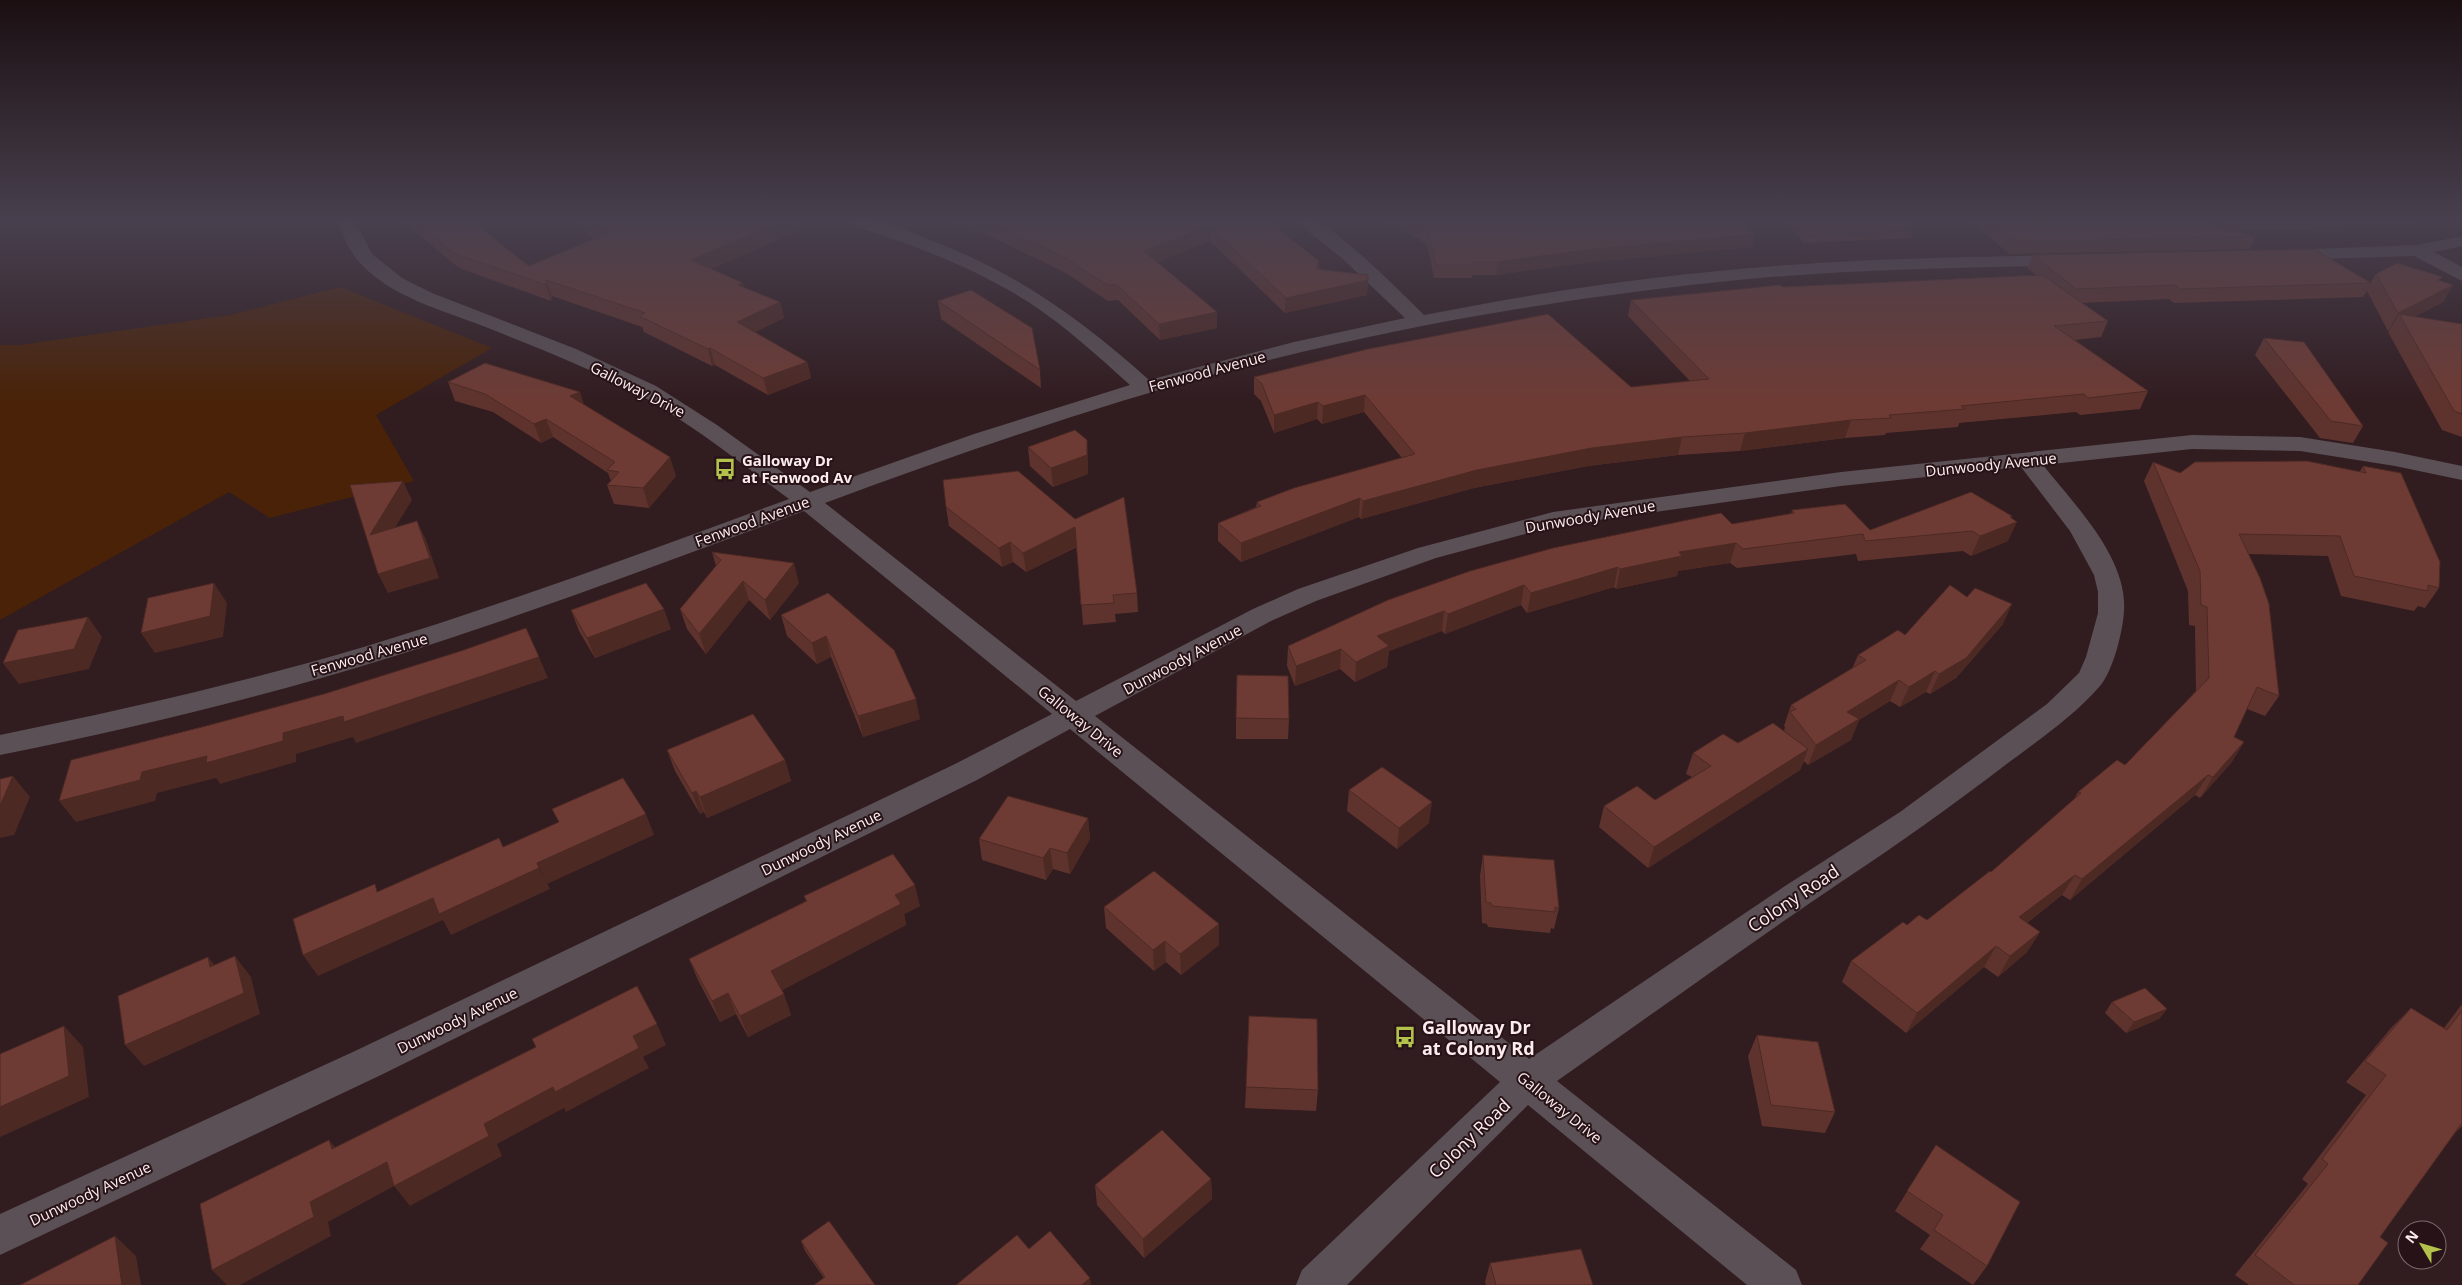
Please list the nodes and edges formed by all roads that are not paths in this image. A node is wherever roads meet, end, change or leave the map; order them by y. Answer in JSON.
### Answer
{"nodes":[{"id":1,"x":397,"y":282,"type":"edge"},
{"id":2,"x":1009,"y":282,"type":"edge"},
{"id":3,"x":1378,"y":282,"type":"edge"},
{"id":4,"x":1676,"y":282,"type":"edge"},
{"id":5,"x":1420,"y":322,"type":"junction"},
{"id":6,"x":1144,"y":387,"type":"junction"},
{"id":7,"x":2028,"y":461,"type":"junction"},
{"id":8,"x":2462,"y":473,"type":"edge"},
{"id":9,"x":807,"y":501,"type":"junction"},
{"id":10,"x":1075,"y":716,"type":"junction"},
{"id":11,"x":0,"y":745,"type":"edge"},
{"id":12,"x":1528,"y":1081,"type":"junction"},
{"id":13,"x":0,"y":1235,"type":"edge"},
{"id":14,"x":1316,"y":1285,"type":"edge"},
{"id":15,"x":1781,"y":1285,"type":"edge"}],
"edges":[{"from":1,"to":9,"type":"street","name":"Galloway Drive"},
{"from":2,"to":6,"type":"street"},
{"from":3,"to":5,"type":"street"},
{"from":4,"to":5,"type":"street","name":"Fenwood Avenue"},
{"from":5,"to":6,"type":"street","name":"Fenwood Avenue"},
{"from":6,"to":9,"type":"street","name":"Fenwood Avenue"},
{"from":7,"to":8,"type":"street","name":"Dunwoody Avenue"},
{"from":7,"to":10,"type":"street","name":"Dunwoody Avenue"},
{"from":7,"to":12,"type":"street","name":"Colony Road"},
{"from":9,"to":10,"type":"street","name":"Galloway Drive"},
{"from":9,"to":11,"type":"street","name":"Fenwood Avenue"},
{"from":10,"to":12,"type":"street","name":"Galloway Drive"},
{"from":10,"to":13,"type":"street","name":"Dunwoody Avenue"},
{"from":12,"to":14,"type":"street","name":"Colony Road"},
{"from":12,"to":15,"type":"street","name":"Galloway Drive"}]}
